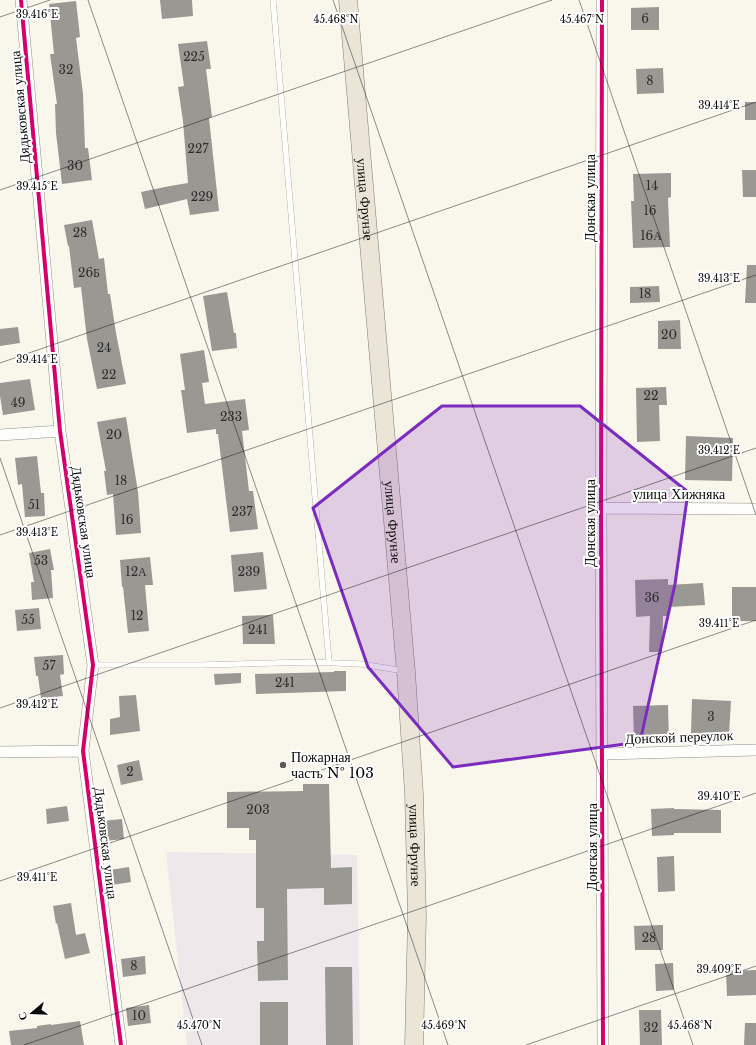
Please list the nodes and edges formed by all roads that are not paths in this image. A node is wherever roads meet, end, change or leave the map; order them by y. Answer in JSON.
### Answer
{"nodes":[{"id":1,"x":21,"y":0,"type":"edge"},
{"id":2,"x":273,"y":0,"type":"edge"},
{"id":3,"x":348,"y":0,"type":"edge"},
{"id":4,"x":602,"y":0,"type":"edge"},
{"id":5,"x":60,"y":431,"type":"junction"},
{"id":6,"x":0,"y":435,"type":"edge"},
{"id":7,"x":601,"y":508,"type":"junction"},
{"id":8,"x":756,"y":510,"type":"edge"},
{"id":9,"x":329,"y":662,"type":"junction"},
{"id":10,"x":93,"y":665,"type":"junction"},
{"id":11,"x":406,"y":672,"type":"junction"},
{"id":12,"x":756,"y":750,"type":"edge"},
{"id":13,"x":83,"y":751,"type":"junction"},
{"id":14,"x":0,"y":752,"type":"edge"},
{"id":15,"x":603,"y":754,"type":"junction"},
{"id":16,"x":121,"y":1045,"type":"edge"},
{"id":17,"x":414,"y":1045,"type":"edge"},
{"id":18,"x":603,"y":1045,"type":"edge"}],
"edges":[{"from":1,"to":5,"type":"street","name":"Дядьковская улица"},
{"from":2,"to":9,"type":"lane"},
{"from":3,"to":11,"type":"main road","name":"улица Фрунзе"},
{"from":4,"to":7,"type":"street","name":"Донская улица"},
{"from":5,"to":6,"type":"street"},
{"from":5,"to":10,"type":"street","name":"Дядьковская улица"},
{"from":7,"to":8,"type":"street","name":"улица Хижняка"},
{"from":7,"to":15,"type":"street","name":"Донская улица"},
{"from":9,"to":10,"type":"lane"},
{"from":9,"to":11,"type":"lane"},
{"from":10,"to":13,"type":"street","name":"Дядьковская улица"},
{"from":11,"to":17,"type":"main road","name":"улица Фрунзе"},
{"from":12,"to":15,"type":"street","name":"Донской переулок"},
{"from":13,"to":14,"type":"street"},
{"from":13,"to":16,"type":"street","name":"Дядьковская улица"},
{"from":15,"to":18,"type":"street","name":"Донская улица"}]}
